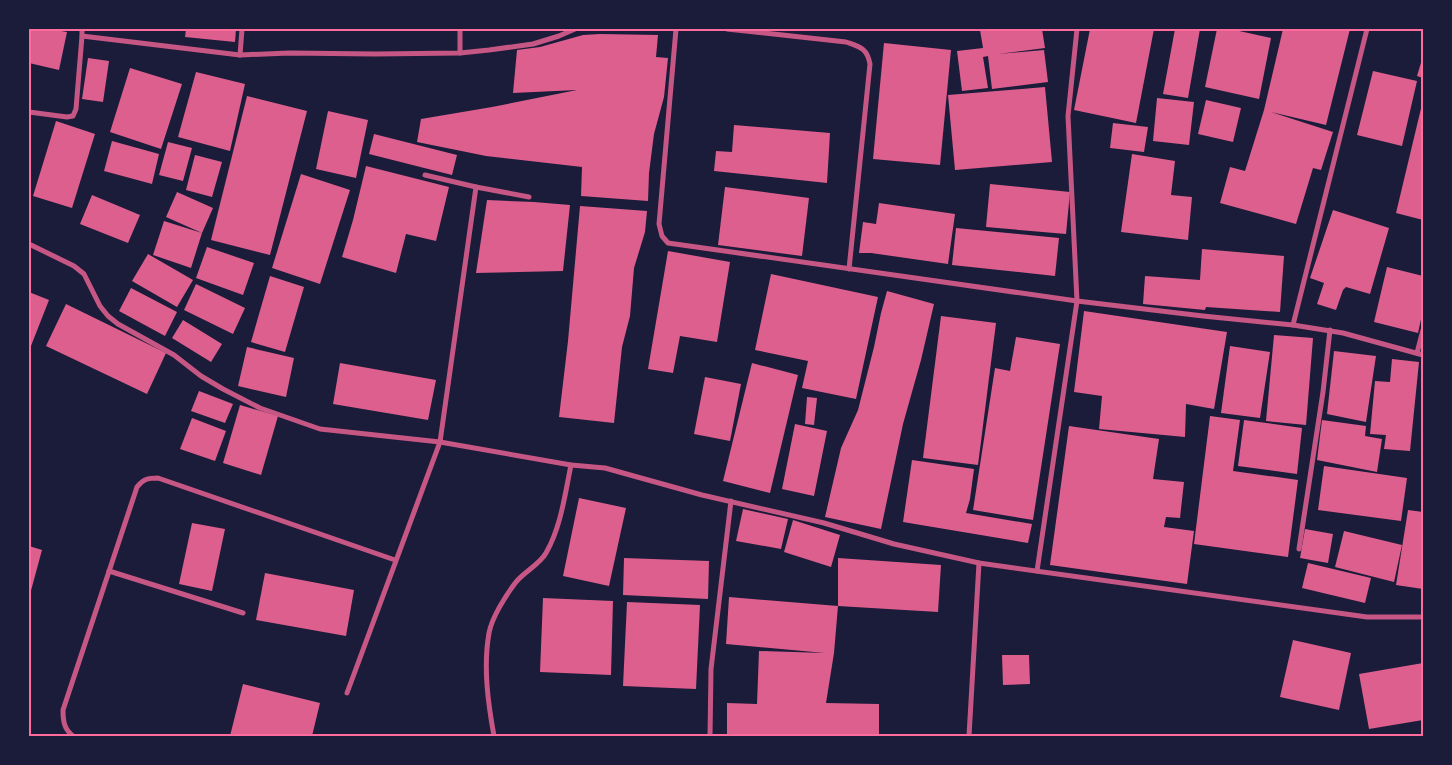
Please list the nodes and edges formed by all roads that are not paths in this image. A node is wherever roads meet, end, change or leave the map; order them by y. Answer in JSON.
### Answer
{"nodes":[{"id":1,"x":82,"y":29,"type":"edge"},
{"id":2,"x":242,"y":29,"type":"edge"},
{"id":3,"x":460,"y":29,"type":"edge"},
{"id":4,"x":575,"y":29,"type":"edge"},
{"id":5,"x":676,"y":29,"type":"edge"},
{"id":6,"x":727,"y":29,"type":"edge"},
{"id":7,"x":1077,"y":29,"type":"edge"},
{"id":8,"x":1367,"y":29,"type":"edge"},
{"id":9,"x":82,"y":36,"type":"junction"},
{"id":10,"x":460,"y":52,"type":"junction"},
{"id":11,"x":240,"y":54,"type":"junction"},
{"id":12,"x":29,"y":112,"type":"edge"},
{"id":13,"x":425,"y":175,"type":"dead end"},
{"id":14,"x":476,"y":188,"type":"junction"},
{"id":15,"x":529,"y":197,"type":"dead end"},
{"id":16,"x":29,"y":244,"type":"edge"},
{"id":17,"x":849,"y":269,"type":"junction"},
{"id":18,"x":1077,"y":301,"type":"junction"},
{"id":19,"x":1293,"y":324,"type":"junction"},
{"id":20,"x":1330,"y":330,"type":"junction"},
{"id":21,"x":1423,"y":330,"type":"edge"},
{"id":22,"x":1417,"y":353,"type":"junction"},
{"id":23,"x":1423,"y":355,"type":"edge"},
{"id":24,"x":440,"y":442,"type":"junction"},
{"id":25,"x":572,"y":464,"type":"junction"},
{"id":26,"x":731,"y":501,"type":"junction"},
{"id":27,"x":1299,"y":549,"type":"dead end"},
{"id":28,"x":395,"y":560,"type":"junction"},
{"id":29,"x":979,"y":563,"type":"junction"},
{"id":30,"x":109,"y":571,"type":"junction"},
{"id":31,"x":1037,"y":571,"type":"junction"},
{"id":32,"x":243,"y":613,"type":"dead end"},
{"id":33,"x":1423,"y":617,"type":"edge"},
{"id":34,"x":347,"y":693,"type":"dead end"},
{"id":35,"x":73,"y":736,"type":"edge"},
{"id":36,"x":494,"y":736,"type":"edge"},
{"id":37,"x":710,"y":736,"type":"edge"},
{"id":38,"x":968,"y":736,"type":"edge"}],
"edges":[{"from":1,"to":9,"type":"street"},
{"from":2,"to":11,"type":"street"},
{"from":3,"to":10,"type":"street"},
{"from":4,"to":10,"type":"street"},
{"from":5,"to":17,"type":"street"},
{"from":6,"to":17,"type":"street"},
{"from":7,"to":18,"type":"street"},
{"from":8,"to":19,"type":"street"},
{"from":9,"to":11,"type":"street"},
{"from":9,"to":12,"type":"street"},
{"from":10,"to":11,"type":"street"},
{"from":13,"to":14,"type":"street"},
{"from":14,"to":15,"type":"street"},
{"from":14,"to":24,"type":"street"},
{"from":16,"to":24,"type":"street"},
{"from":17,"to":18,"type":"street"},
{"from":18,"to":19,"type":"street"},
{"from":18,"to":31,"type":"street"},
{"from":19,"to":20,"type":"street"},
{"from":20,"to":22,"type":"street"},
{"from":20,"to":27,"type":"street"},
{"from":21,"to":22,"type":"street"},
{"from":22,"to":23,"type":"street"},
{"from":24,"to":25,"type":"street"},
{"from":24,"to":28,"type":"street"},
{"from":25,"to":26,"type":"street"},
{"from":25,"to":36,"type":"street"},
{"from":26,"to":29,"type":"street"},
{"from":26,"to":37,"type":"street"},
{"from":28,"to":30,"type":"street"},
{"from":28,"to":34,"type":"street"},
{"from":29,"to":31,"type":"street"},
{"from":29,"to":38,"type":"street"},
{"from":30,"to":32,"type":"street"},
{"from":30,"to":35,"type":"street"},
{"from":31,"to":33,"type":"street"}]}
